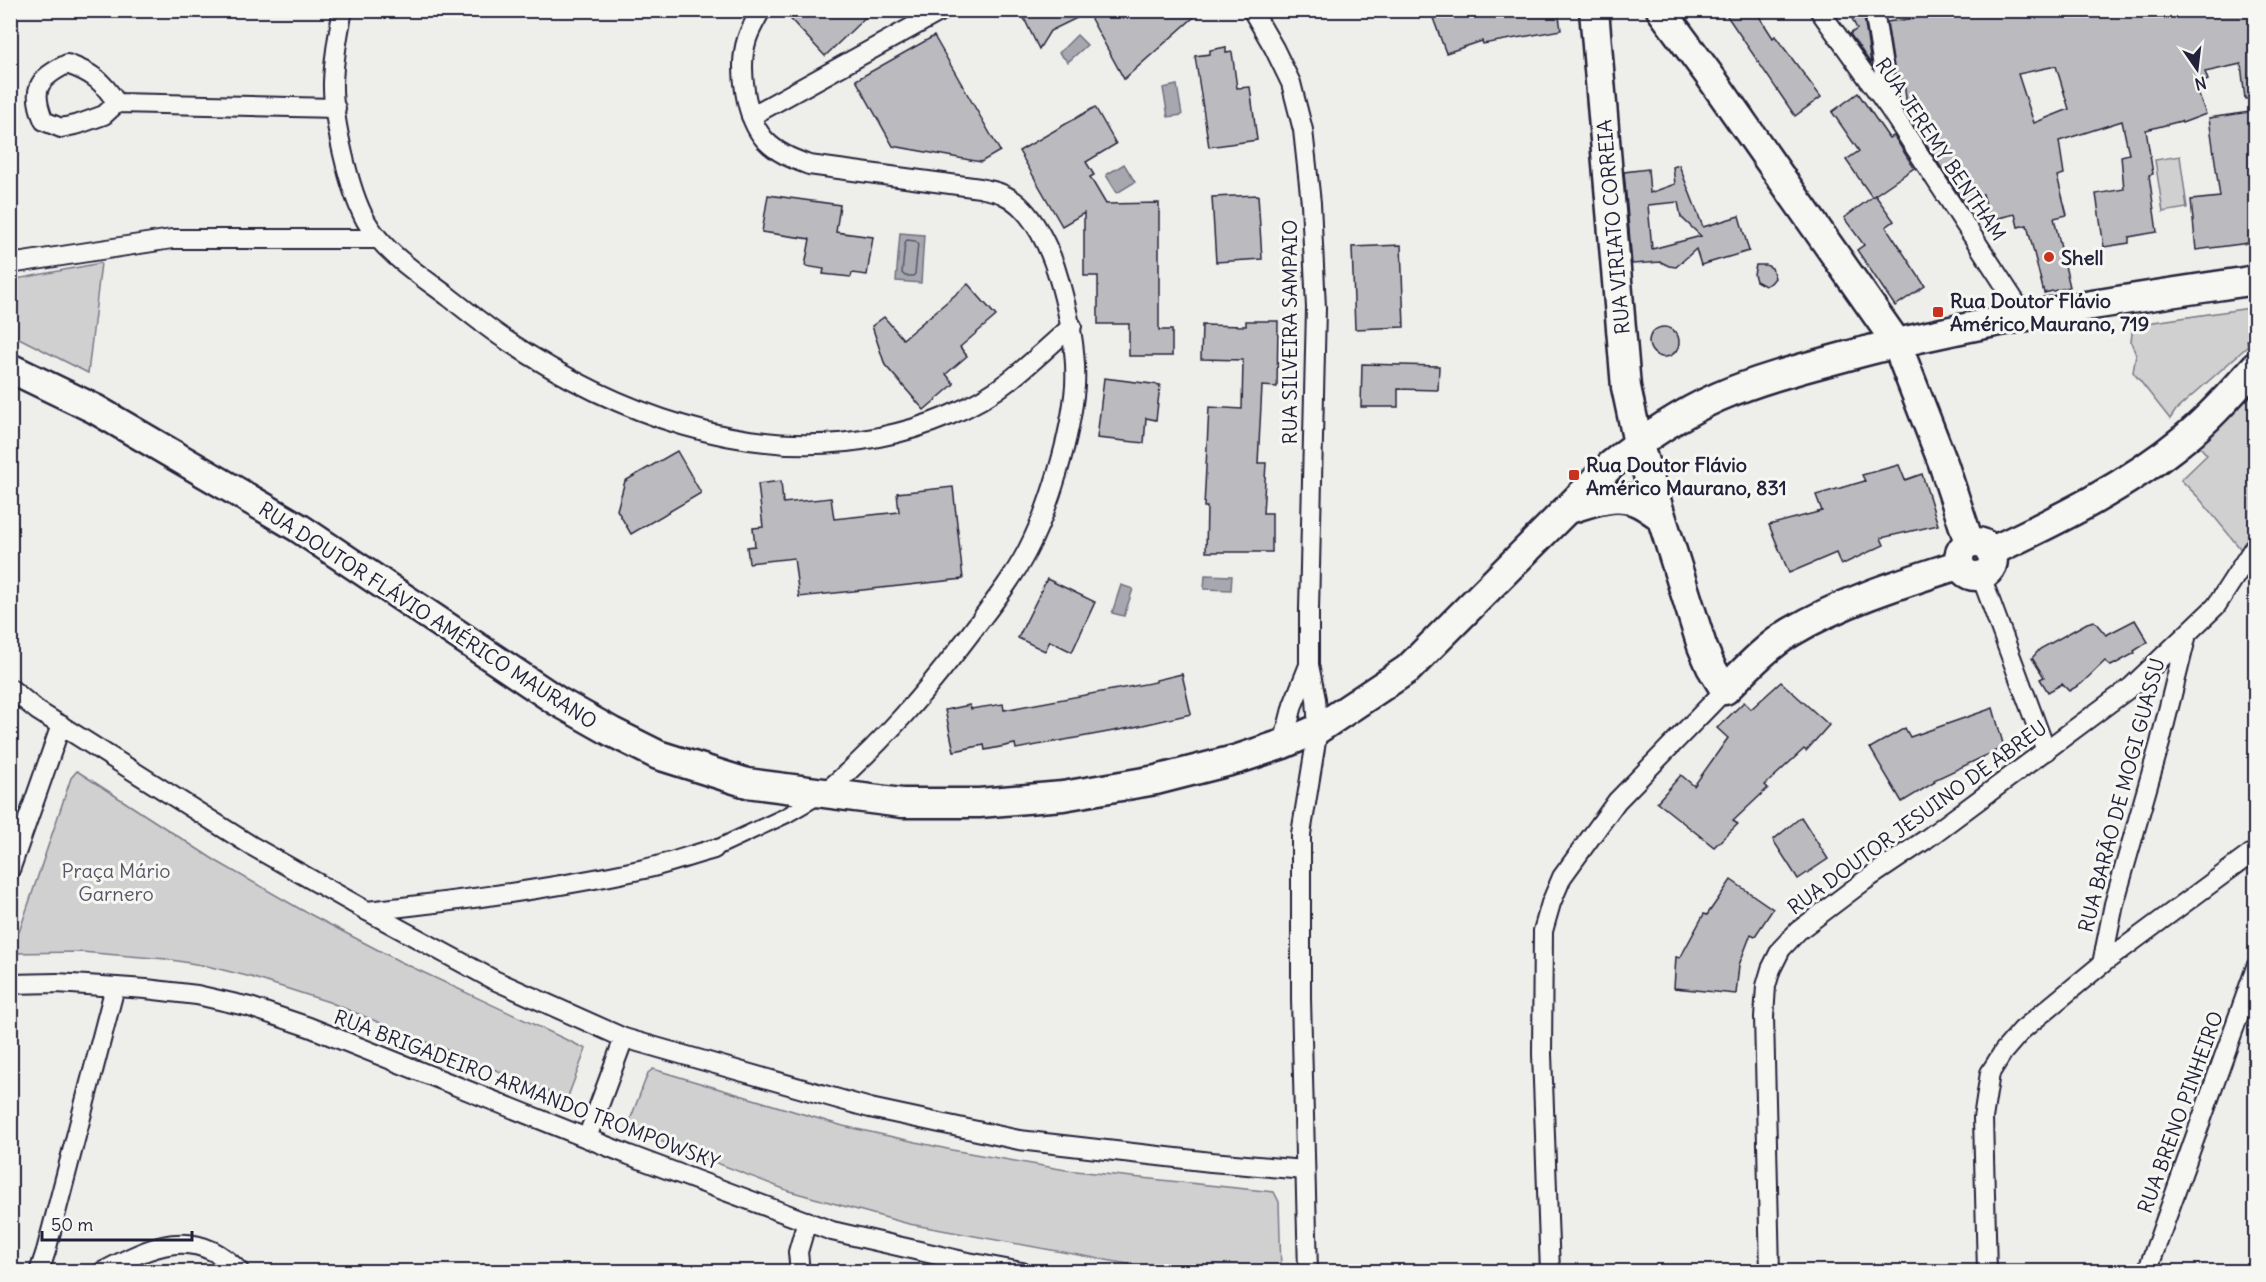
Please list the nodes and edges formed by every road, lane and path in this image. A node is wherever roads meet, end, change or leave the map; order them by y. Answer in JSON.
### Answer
{"nodes":[{"id":1,"x":343,"y":10,"type":"edge"},
{"id":2,"x":761,"y":10,"type":"edge"},
{"id":3,"x":943,"y":10,"type":"edge"},
{"id":4,"x":1252,"y":10,"type":"edge"},
{"id":5,"x":1594,"y":10,"type":"edge"},
{"id":6,"x":1661,"y":10,"type":"edge"},
{"id":7,"x":1819,"y":10,"type":"edge"},
{"id":8,"x":1874,"y":10,"type":"edge"},
{"id":9,"x":117,"y":103,"type":"dead end"},
{"id":10,"x":336,"y":108,"type":"junction"},
{"id":11,"x":1889,"y":108,"type":"junction"},
{"id":12,"x":751,"y":116,"type":"junction"},
{"id":13,"x":378,"y":238,"type":"junction"},
{"id":14,"x":10,"y":264,"type":"edge"},
{"id":15,"x":2256,"y":280,"type":"edge"},
{"id":16,"x":2024,"y":315,"type":"junction"},
{"id":17,"x":1072,"y":326,"type":"junction"},
{"id":18,"x":1896,"y":342,"type":"junction"},
{"id":19,"x":2256,"y":366,"type":"edge"},
{"id":20,"x":10,"y":368,"type":"edge"},
{"id":21,"x":1638,"y":443,"type":"junction"},
{"id":22,"x":1567,"y":510,"type":"junction"},
{"id":23,"x":1660,"y":516,"type":"junction"},
{"id":24,"x":2256,"y":544,"type":"edge"},
{"id":25,"x":1975,"y":558,"type":"junction"},
{"id":26,"x":2186,"y":637,"type":"junction"},
{"id":27,"x":1309,"y":665,"type":"junction"},
{"id":28,"x":1718,"y":679,"type":"junction"},
{"id":29,"x":10,"y":688,"type":"edge"},
{"id":30,"x":1699,"y":717,"type":"junction"},
{"id":31,"x":61,"y":725,"type":"junction"},
{"id":32,"x":1318,"y":729,"type":"junction"},
{"id":33,"x":1283,"y":744,"type":"junction"},
{"id":34,"x":2046,"y":751,"type":"junction"},
{"id":35,"x":824,"y":794,"type":"junction"},
{"id":36,"x":714,"y":849,"type":"joint"},
{"id":37,"x":2256,"y":850,"type":"edge"},
{"id":38,"x":10,"y":870,"type":"edge"},
{"id":39,"x":368,"y":911,"type":"junction"},
{"id":40,"x":2102,"y":964,"type":"junction"},
{"id":41,"x":2256,"y":967,"type":"edge"},
{"id":42,"x":10,"y":984,"type":"edge"},
{"id":43,"x":115,"y":987,"type":"junction"},
{"id":44,"x":624,"y":1038,"type":"junction"},
{"id":45,"x":586,"y":1138,"type":"junction"},
{"id":46,"x":1305,"y":1170,"type":"junction"},
{"id":47,"x":807,"y":1221,"type":"junction"},
{"id":48,"x":39,"y":1272,"type":"edge"},
{"id":49,"x":102,"y":1272,"type":"edge"},
{"id":50,"x":240,"y":1272,"type":"edge"},
{"id":51,"x":800,"y":1272,"type":"edge"},
{"id":52,"x":1022,"y":1272,"type":"edge"},
{"id":53,"x":1308,"y":1272,"type":"edge"},
{"id":54,"x":1550,"y":1272,"type":"edge"},
{"id":55,"x":1770,"y":1272,"type":"edge"},
{"id":56,"x":1987,"y":1272,"type":"edge"},
{"id":57,"x":2147,"y":1272,"type":"edge"}],
"edges":[{"from":1,"to":10,"type":"street"},
{"from":2,"to":12,"type":"street"},
{"from":3,"to":12,"type":"street"},
{"from":4,"to":27,"type":"street","name":"RUA SILVEIRA SAMPAIO"},
{"from":5,"to":21,"type":"main road","name":"RUA VIRIATO CORREIA"},
{"from":6,"to":18,"type":"main road"},
{"from":7,"to":11,"type":"street","name":"RUA JEREMY BENTHAM"},
{"from":8,"to":11,"type":"street"},
{"from":9,"to":10,"type":"street"},
{"from":10,"to":13,"type":"street"},
{"from":11,"to":16,"type":"street","name":"RUA JEREMY BENTHAM"},
{"from":12,"to":17,"type":"street"},
{"from":13,"to":14,"type":"street"},
{"from":13,"to":17,"type":"street"},
{"from":15,"to":16,"type":"main road","name":"RUA DOUTOR FLÁVIO AMÉRICO MAURANO"},
{"from":16,"to":18,"type":"main road","name":"RUA DOUTOR FLÁVIO AMÉRICO MAURANO"},
{"from":17,"to":35,"type":"street"},
{"from":18,"to":21,"type":"main road","name":"RUA DOUTOR FLÁVIO AMÉRICO MAURANO"},
{"from":18,"to":25,"type":"main road"},
{"from":19,"to":25,"type":"main road"},
{"from":20,"to":35,"type":"main road","name":"RUA DOUTOR FLÁVIO AMÉRICO MAURANO"},
{"from":21,"to":22,"type":"main road","name":"RUA DOUTOR FLÁVIO AMÉRICO MAURANO"},
{"from":21,"to":23,"type":"main road","name":"RUA VIRIATO CORREIA"},
{"from":22,"to":23,"type":"main road","name":"RUA DOUTOR FLÁVIO AMÉRICO MAURANO"},
{"from":22,"to":32,"type":"main road","name":"RUA DOUTOR FLÁVIO AMÉRICO MAURANO"},
{"from":23,"to":28,"type":"main road","name":"RUA VIRIATO CORREIA"},
{"from":24,"to":26,"type":"street","name":"RUA DOUTOR JESUINO DE ABREU"},
{"from":25,"to":28,"type":"main road"},
{"from":25,"to":34,"type":"street"},
{"from":26,"to":34,"type":"street","name":"RUA DOUTOR JESUINO DE ABREU"},
{"from":26,"to":40,"type":"street","name":"RUA BARÃO DE MOGI GUASSU"},
{"from":27,"to":32,"type":"street","name":"RUA SILVEIRA SAMPAIO"},
{"from":27,"to":33,"type":"street","name":"RUA SILVEIRA SAMPAIO"},
{"from":28,"to":30,"type":"street"},
{"from":28,"to":30,"type":"street"},
{"from":29,"to":31,"type":"street"},
{"from":30,"to":54,"type":"street"},
{"from":31,"to":38,"type":"street"},
{"from":31,"to":39,"type":"street"},
{"from":32,"to":33,"type":"main road","name":"RUA DOUTOR FLÁVIO AMÉRICO MAURANO"},
{"from":32,"to":46,"type":"street","name":"RUA SILVEIRA SAMPAIO"},
{"from":33,"to":35,"type":"main road","name":"RUA DOUTOR FLÁVIO AMÉRICO MAURANO"},
{"from":34,"to":55,"type":"street","name":"RUA DOUTOR JESUINO DE ABREU"},
{"from":35,"to":36,"type":"street"},
{"from":36,"to":39,"type":"street"},
{"from":37,"to":40,"type":"street"},
{"from":39,"to":44,"type":"street"},
{"from":40,"to":56,"type":"street"},
{"from":41,"to":57,"type":"street","name":"RUA BRENO PINHEIRO"},
{"from":42,"to":43,"type":"street","name":"RUA BRIGADEIRO ARMANDO TROMPOWSKY"},
{"from":43,"to":45,"type":"street","name":"RUA BRIGADEIRO ARMANDO TROMPOWSKY"},
{"from":43,"to":48,"type":"street"},
{"from":44,"to":45,"type":"street"},
{"from":44,"to":46,"type":"street"},
{"from":45,"to":47,"type":"street","name":"RUA BRIGADEIRO ARMANDO TROMPOWSKY"},
{"from":46,"to":53,"type":"street","name":"RUA SILVEIRA SAMPAIO"},
{"from":47,"to":51,"type":"street"},
{"from":47,"to":52,"type":"street","name":"RUA BRIGADEIRO ARMANDO TROMPOWSKY"},
{"from":49,"to":50,"type":"street"}]}
